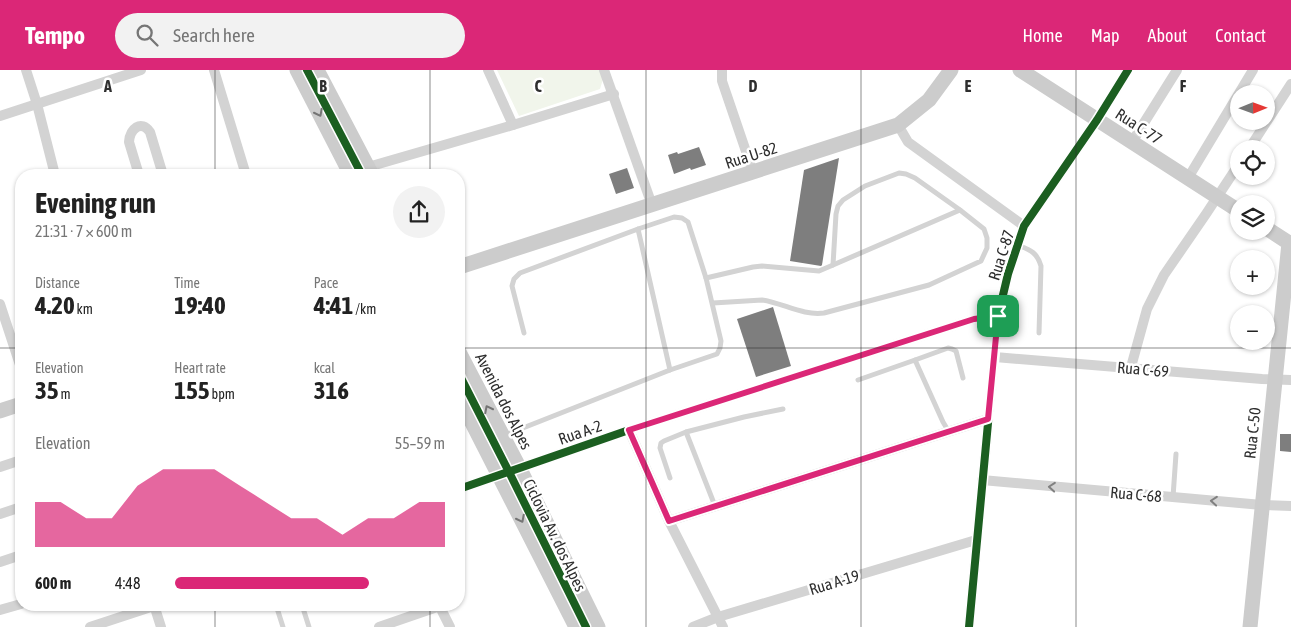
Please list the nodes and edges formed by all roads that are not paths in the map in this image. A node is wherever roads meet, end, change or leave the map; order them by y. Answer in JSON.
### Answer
{"nodes":[{"id":1,"x":26,"y":70,"type":"edge"},
{"id":2,"x":214,"y":70,"type":"edge"},
{"id":3,"x":296,"y":70,"type":"edge"},
{"id":4,"x":317,"y":70,"type":"edge"},
{"id":5,"x":488,"y":70,"type":"edge"},
{"id":6,"x":604,"y":70,"type":"edge"},
{"id":7,"x":722,"y":70,"type":"edge"},
{"id":8,"x":951,"y":70,"type":"edge"},
{"id":9,"x":1020,"y":70,"type":"edge"},
{"id":10,"x":1128,"y":70,"type":"edge"},
{"id":11,"x":1177,"y":70,"type":"edge"},
{"id":12,"x":1253,"y":70,"type":"edge"},
{"id":13,"x":134,"y":71,"type":"edge"},
{"id":14,"x":1291,"y":84,"type":"edge"},
{"id":15,"x":614,"y":94,"type":"junction"},
{"id":16,"x":37,"y":104,"type":"junction"},
{"id":17,"x":0,"y":116,"type":"edge"},
{"id":18,"x":1096,"y":120,"type":"junction"},
{"id":19,"x":513,"y":125,"type":"junction"},
{"id":20,"x":898,"y":126,"type":"junction"},
{"id":21,"x":1255,"y":140,"type":"edge"},
{"id":22,"x":1132,"y":142,"type":"junction"},
{"id":23,"x":53,"y":169,"type":"edge"},
{"id":24,"x":137,"y":169,"type":"edge"},
{"id":25,"x":161,"y":169,"type":"edge"},
{"id":26,"x":244,"y":169,"type":"edge"},
{"id":27,"x":348,"y":169,"type":"edge"},
{"id":28,"x":369,"y":169,"type":"edge"},
{"id":29,"x":376,"y":169,"type":"edge"},
{"id":30,"x":753,"y":172,"type":"junction"},
{"id":31,"x":1188,"y":178,"type":"junction"},
{"id":32,"x":1230,"y":178,"type":"edge"},
{"id":33,"x":1218,"y":197,"type":"junction"},
{"id":34,"x":652,"y":205,"type":"junction"},
{"id":35,"x":1230,"y":205,"type":"edge"},
{"id":36,"x":960,"y":210,"type":"junction"},
{"id":37,"x":1024,"y":226,"type":"junction"},
{"id":38,"x":638,"y":229,"type":"junction"},
{"id":39,"x":1275,"y":234,"type":"edge"},
{"id":40,"x":1290,"y":243,"type":"edge"},
{"id":41,"x":1018,"y":244,"type":"junction"},
{"id":42,"x":465,"y":265,"type":"edge"},
{"id":43,"x":833,"y":265,"type":"junction"},
{"id":44,"x":706,"y":278,"type":"junction"},
{"id":45,"x":0,"y":304,"type":"edge"},
{"id":46,"x":712,"y":304,"type":"junction"},
{"id":47,"x":998,"y":316,"type":"junction"},
{"id":48,"x":524,"y":333,"type":"dead end"},
{"id":49,"x":1039,"y":333,"type":"dead end"},
{"id":50,"x":15,"y":341,"type":"edge"},
{"id":51,"x":995,"y":357,"type":"junction"},
{"id":52,"x":915,"y":360,"type":"junction"},
{"id":53,"x":465,"y":364,"type":"edge"},
{"id":54,"x":1131,"y":368,"type":"junction"},
{"id":55,"x":670,"y":370,"type":"junction"},
{"id":56,"x":962,"y":378,"type":"dead end"},
{"id":57,"x":858,"y":380,"type":"dead end"},
{"id":58,"x":1275,"y":380,"type":"junction"},
{"id":59,"x":1291,"y":380,"type":"edge"},
{"id":60,"x":15,"y":406,"type":"edge"},
{"id":61,"x":465,"y":408,"type":"edge"},
{"id":62,"x":783,"y":409,"type":"dead end"},
{"id":63,"x":0,"y":411,"type":"edge"},
{"id":64,"x":988,"y":419,"type":"junction"},
{"id":65,"x":629,"y":430,"type":"junction"},
{"id":66,"x":686,"y":432,"type":"junction"},
{"id":67,"x":950,"y":432,"type":"junction"},
{"id":68,"x":502,"y":436,"type":"junction"},
{"id":69,"x":1176,"y":454,"type":"dead end"},
{"id":70,"x":15,"y":462,"type":"edge"},
{"id":71,"x":0,"y":467,"type":"edge"},
{"id":72,"x":518,"y":468,"type":"junction"},
{"id":73,"x":499,"y":475,"type":"junction"},
{"id":74,"x":670,"y":478,"type":"dead end"},
{"id":75,"x":982,"y":480,"type":"junction"},
{"id":76,"x":465,"y":487,"type":"edge"},
{"id":77,"x":1173,"y":498,"type":"junction"},
{"id":78,"x":1262,"y":505,"type":"junction"},
{"id":79,"x":1291,"y":506,"type":"edge"},
{"id":80,"x":716,"y":507,"type":"junction"},
{"id":81,"x":15,"y":509,"type":"edge"},
{"id":82,"x":0,"y":514,"type":"edge"},
{"id":83,"x":669,"y":521,"type":"junction"},
{"id":84,"x":976,"y":540,"type":"junction"},
{"id":85,"x":15,"y":557,"type":"edge"},
{"id":86,"x":0,"y":562,"type":"edge"},
{"id":87,"x":15,"y":606,"type":"edge"},
{"id":88,"x":0,"y":610,"type":"edge"},
{"id":89,"x":137,"y":611,"type":"edge"},
{"id":90,"x":156,"y":611,"type":"edge"},
{"id":91,"x":278,"y":611,"type":"edge"},
{"id":92,"x":304,"y":611,"type":"edge"},
{"id":93,"x":425,"y":611,"type":"edge"},
{"id":94,"x":442,"y":611,"type":"edge"},
{"id":95,"x":721,"y":622,"type":"edge"},
{"id":96,"x":90,"y":627,"type":"edge"},
{"id":97,"x":161,"y":627,"type":"edge"},
{"id":98,"x":283,"y":627,"type":"edge"},
{"id":99,"x":309,"y":627,"type":"edge"},
{"id":100,"x":379,"y":627,"type":"edge"},
{"id":101,"x":450,"y":627,"type":"edge"},
{"id":102,"x":576,"y":627,"type":"edge"},
{"id":103,"x":598,"y":627,"type":"edge"},
{"id":104,"x":693,"y":627,"type":"edge"},
{"id":105,"x":969,"y":627,"type":"edge"},
{"id":106,"x":1250,"y":627,"type":"edge"},
{"id":107,"x":1260,"y":627,"type":"edge"}],
"edges":[{"from":1,"to":16,"type":"street"},
{"from":2,"to":26,"type":"street"},
{"from":3,"to":27,"type":"street","one_way":true},
{"from":4,"to":28,"type":"street"},
{"from":5,"to":19,"type":"street"},
{"from":6,"to":15,"type":"street"},
{"from":7,"to":30,"type":"street"},
{"from":8,"to":20,"type":"street"},
{"from":9,"to":18,"type":"street","name":"Rua C-77"},
{"from":10,"to":18,"type":"street","name":"Rua C-87"},
{"from":11,"to":22,"type":"street"},
{"from":12,"to":31,"type":"street"},
{"from":13,"to":16,"type":"street"},
{"from":14,"to":21,"type":"street"},
{"from":15,"to":19,"type":"street"},
{"from":15,"to":34,"type":"street"},
{"from":16,"to":17,"type":"street"},
{"from":16,"to":23,"type":"street"},
{"from":18,"to":22,"type":"street","name":"Rua C-77"},
{"from":18,"to":37,"type":"street","name":"Rua C-87"},
{"from":19,"to":29,"type":"street"},
{"from":20,"to":30,"type":"street","name":"Rua U-82"},
{"from":20,"to":37,"type":"street"},
{"from":22,"to":31,"type":"street","name":"Rua C-77"},
{"from":24,"to":25,"type":"street"},
{"from":30,"to":34,"type":"street","name":"Rua U-82"},
{"from":31,"to":33,"type":"street","name":"Rua C-77"},
{"from":32,"to":33,"type":"street"},
{"from":33,"to":35,"type":"street","name":"Rua C-77"},
{"from":33,"to":54,"type":"street"},
{"from":34,"to":42,"type":"street","name":"Rua U-82"},
{"from":36,"to":43,"type":"lane"},
{"from":36,"to":43,"type":"lane"},
{"from":36,"to":46,"type":"lane"},
{"from":37,"to":41,"type":"street","name":"Rua C-87"},
{"from":38,"to":44,"type":"lane"},
{"from":38,"to":48,"type":"lane"},
{"from":38,"to":55,"type":"lane"},
{"from":39,"to":40,"type":"street"},
{"from":40,"to":58,"type":"street","name":"Rua C-50"},
{"from":41,"to":47,"type":"street","name":"Rua C-87"},
{"from":41,"to":49,"type":"lane"},
{"from":43,"to":44,"type":"lane"},
{"from":44,"to":46,"type":"lane"},
{"from":45,"to":50,"type":"street"},
{"from":46,"to":55,"type":"lane"},
{"from":47,"to":51,"type":"street","name":"Rua C-87"},
{"from":47,"to":65,"type":"street","name":"Rua A-2"},
{"from":51,"to":54,"type":"street","name":"Rua C-69"},
{"from":51,"to":64,"type":"street","name":"Rua C-87"},
{"from":52,"to":56,"type":"lane"},
{"from":52,"to":57,"type":"lane"},
{"from":52,"to":67,"type":"lane"},
{"from":68,"to":53,"type":"street","name":"Avenida dos Alpes","one_way":true},
{"from":54,"to":58,"type":"street","name":"Rua C-69"},
{"from":55,"to":68,"type":"lane"},
{"from":58,"to":59,"type":"street","name":"Rua C-69"},
{"from":58,"to":78,"type":"street","name":"Rua C-50"},
{"from":60,"to":63,"type":"street"},
{"from":61,"to":73,"type":"street"},
{"from":62,"to":66,"type":"lane"},
{"from":64,"to":67,"type":"street"},
{"from":64,"to":75,"type":"street","name":"Rua C-87"},
{"from":65,"to":72,"type":"street","name":"Rua A-2"},
{"from":65,"to":83,"type":"street"},
{"from":66,"to":74,"type":"lane"},
{"from":66,"to":80,"type":"lane"},
{"from":67,"to":80,"type":"street"},
{"from":68,"to":72,"type":"street","name":"Avenida dos Alpes"},
{"from":69,"to":77,"type":"lane"},
{"from":70,"to":71,"type":"street"},
{"from":72,"to":73,"type":"street","name":"Rua A-2"},
{"from":72,"to":103,"type":"street","name":"Avenida dos Alpes"},
{"from":73,"to":76,"type":"street","name":"Rua A-2"},
{"from":73,"to":102,"type":"street","one_way":true},
{"from":77,"to":75,"type":"street","name":"Rua C-68","one_way":true},
{"from":75,"to":84,"type":"street","name":"Rua C-87"},
{"from":78,"to":77,"type":"street","name":"Rua C-68","one_way":true},
{"from":78,"to":79,"type":"street","name":"Rua C-68"},
{"from":78,"to":106,"type":"street","name":"Rua C-50"},
{"from":80,"to":83,"type":"street"},
{"from":81,"to":82,"type":"street"},
{"from":83,"to":95,"type":"street"},
{"from":84,"to":95,"type":"street","name":"Rua A-19"},
{"from":84,"to":105,"type":"street","name":"Rua C-87"},
{"from":85,"to":86,"type":"street"},
{"from":87,"to":88,"type":"street"},
{"from":89,"to":96,"type":"street"},
{"from":90,"to":97,"type":"street"},
{"from":91,"to":98,"type":"lane"},
{"from":92,"to":99,"type":"lane"},
{"from":93,"to":100,"type":"street"},
{"from":94,"to":101,"type":"street"},
{"from":95,"to":104,"type":"street","name":"Rua A-19"},
{"from":106,"to":107,"type":"street"}]}
